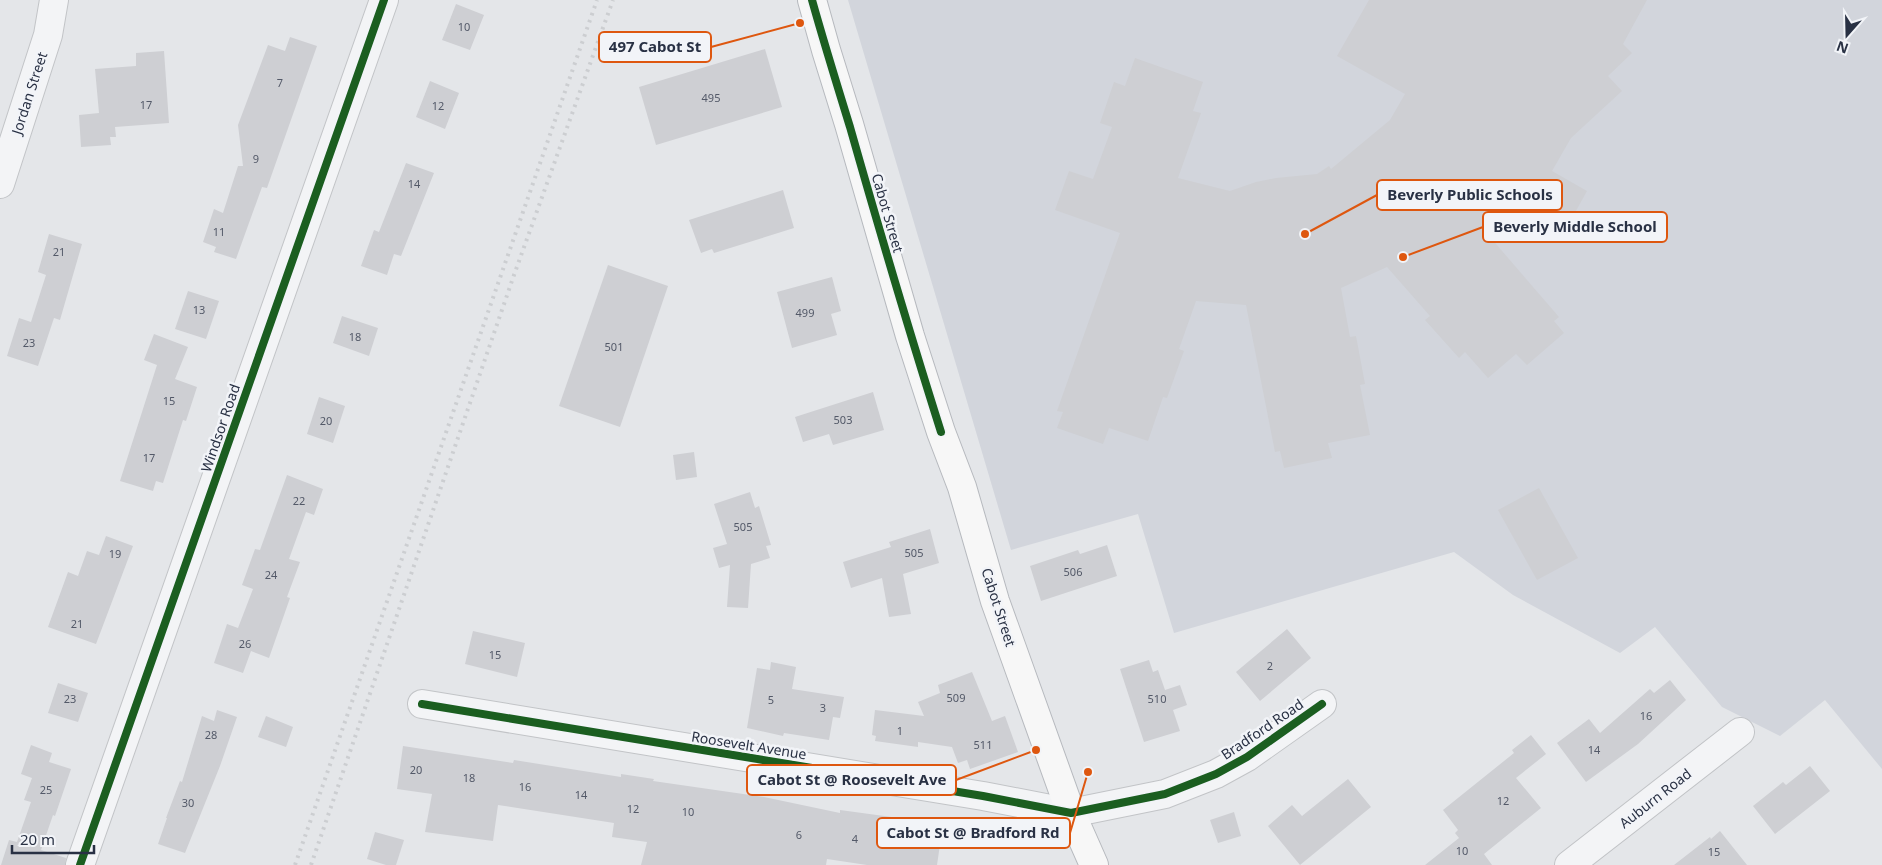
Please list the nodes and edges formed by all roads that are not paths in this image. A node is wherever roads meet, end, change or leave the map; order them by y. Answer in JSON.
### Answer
{"nodes":[{"id":1,"x":54,"y":0,"type":"edge"},
{"id":2,"x":384,"y":0,"type":"edge"},
{"id":3,"x":812,"y":0,"type":"edge"},
{"id":4,"x":0,"y":184,"type":"edge"},
{"id":5,"x":422,"y":704,"type":"dead end"},
{"id":6,"x":1322,"y":704,"type":"dead end"},
{"id":7,"x":1740,"y":732,"type":"dead end"},
{"id":8,"x":1071,"y":813,"type":"junction"},
{"id":9,"x":80,"y":865,"type":"edge"},
{"id":10,"x":1094,"y":865,"type":"edge"},
{"id":11,"x":1569,"y":865,"type":"edge"}],
"edges":[{"from":1,"to":4,"type":"street","name":"Jordan Street"},
{"from":2,"to":9,"type":"street","name":"Windsor Road"},
{"from":3,"to":8,"type":"highway","name":"Cabot Street"},
{"from":5,"to":8,"type":"street","name":"Roosevelt Avenue"},
{"from":6,"to":8,"type":"street","name":"Bradford Road"},
{"from":7,"to":11,"type":"street","name":"Auburn Road"},
{"from":8,"to":10,"type":"highway","name":"Cabot Street"}]}
